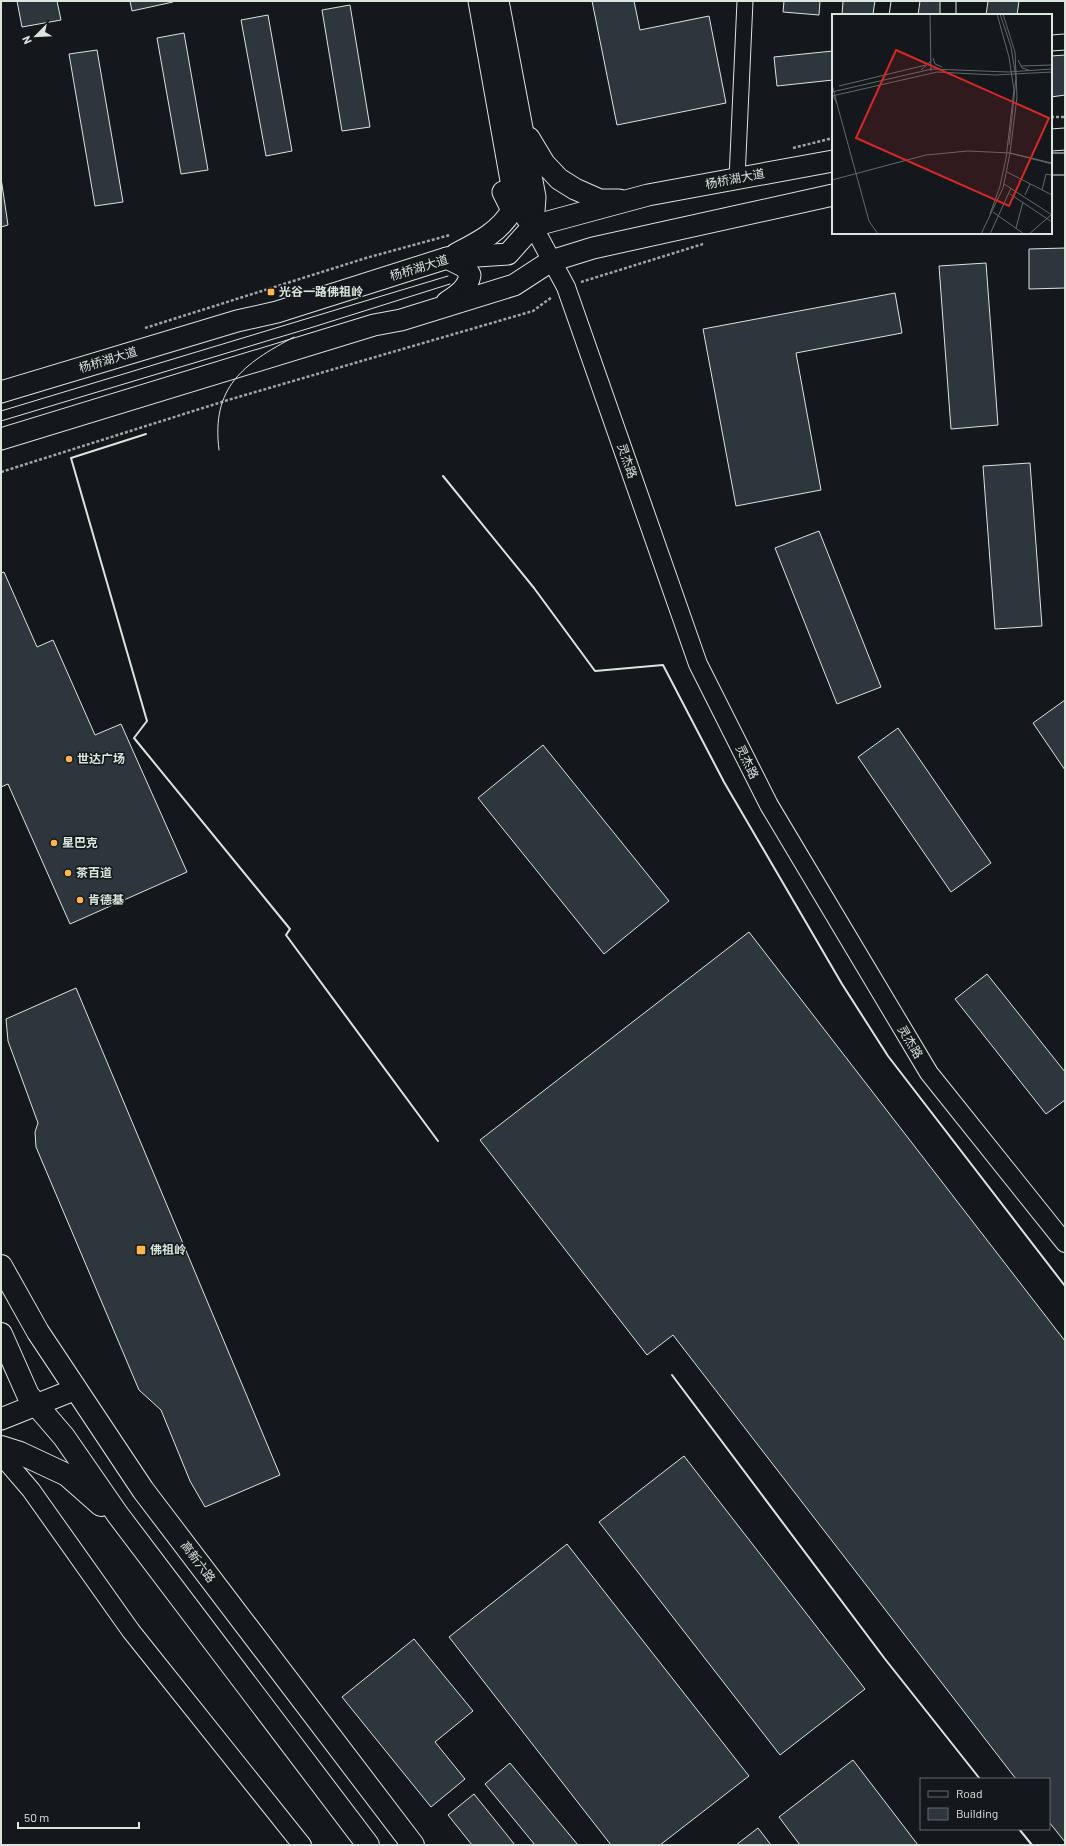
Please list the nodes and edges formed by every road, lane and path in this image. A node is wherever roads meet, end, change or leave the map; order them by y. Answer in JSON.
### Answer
{"nodes":[{"id":1,"x":479,"y":1,"type":"edge"},
{"id":2,"x":498,"y":1,"type":"edge"},
{"id":3,"x":745,"y":1,"type":"edge"},
{"id":4,"x":883,"y":1,"type":"edge"},
{"id":5,"x":948,"y":1,"type":"edge"},
{"id":6,"x":881,"y":14,"type":"edge"},
{"id":7,"x":948,"y":14,"type":"edge"},
{"id":8,"x":1065,"y":42,"type":"edge"},
{"id":9,"x":1052,"y":43,"type":"edge"},
{"id":10,"x":1052,"y":117,"type":"edge"},
{"id":11,"x":1065,"y":117,"type":"edge"},
{"id":12,"x":500,"y":118,"type":"junction"},
{"id":13,"x":521,"y":121,"type":"junction"},
{"id":14,"x":1065,"y":139,"type":"edge"},
{"id":15,"x":1052,"y":140,"type":"edge"},
{"id":16,"x":832,"y":161,"type":"edge"},
{"id":17,"x":1052,"y":164,"type":"edge"},
{"id":18,"x":1065,"y":164,"type":"edge"},
{"id":19,"x":738,"y":179,"type":"junction"},
{"id":20,"x":832,"y":194,"type":"edge"},
{"id":21,"x":632,"y":200,"type":"junction"},
{"id":22,"x":533,"y":226,"type":"junction"},
{"id":23,"x":453,"y":234,"type":"dead end"},
{"id":24,"x":708,"y":243,"type":"dead end"},
{"id":25,"x":447,"y":258,"type":"junction"},
{"id":26,"x":551,"y":261,"type":"junction"},
{"id":27,"x":566,"y":287,"type":"junction"},
{"id":28,"x":429,"y":312,"type":"junction"},
{"id":29,"x":139,"y":330,"type":"dead end"},
{"id":30,"x":1,"y":392,"type":"edge"},
{"id":31,"x":1,"y":439,"type":"edge"},
{"id":32,"x":1,"y":472,"type":"edge"},
{"id":33,"x":1065,"y":1243,"type":"edge"},
{"id":34,"x":1,"y":1266,"type":"edge"},
{"id":35,"x":1,"y":1334,"type":"edge"},
{"id":36,"x":71,"y":1383,"type":"junction"},
{"id":37,"x":32,"y":1399,"type":"junction"},
{"id":38,"x":1,"y":1407,"type":"edge"},
{"id":39,"x":1,"y":1419,"type":"edge"},
{"id":40,"x":1,"y":1447,"type":"edge"},
{"id":41,"x":1,"y":1455,"type":"edge"},
{"id":42,"x":130,"y":1532,"type":"junction"},
{"id":43,"x":302,"y":1845,"type":"edge"},
{"id":44,"x":368,"y":1845,"type":"edge"},
{"id":45,"x":413,"y":1845,"type":"edge"}],
"edges":[{"from":1,"to":12,"type":"main road"},
{"from":2,"to":13,"type":"main road"},
{"from":3,"to":19,"type":"street"},
{"from":4,"to":6,"type":"street"},
{"from":5,"to":7,"type":"street"},
{"from":8,"to":9,"type":"street"},
{"from":10,"to":11,"type":"path"},
{"from":12,"to":22,"type":"main road"},
{"from":12,"to":25,"type":"main road"},
{"from":13,"to":21,"type":"main road"},
{"from":13,"to":22,"type":"main road"},
{"from":14,"to":15,"type":"main road"},
{"from":16,"to":19,"type":"main road","name":"杨桥湖大道"},
{"from":17,"to":18,"type":"main road"},
{"from":19,"to":21,"type":"main road","name":"杨桥湖大道"},
{"from":20,"to":26,"type":"main road"},
{"from":21,"to":22,"type":"main road","name":"杨桥湖大道"},
{"from":22,"to":25,"type":"main road","name":"杨桥湖大道"},
{"from":22,"to":26,"type":"street","name":"灵杰路"},
{"from":23,"to":29,"type":"path"},
{"from":24,"to":27,"type":"path"},
{"from":25,"to":28,"type":"main road"},
{"from":25,"to":30,"type":"main road","name":"杨桥湖大道"},
{"from":26,"to":27,"type":"street","name":"灵杰路"},
{"from":26,"to":28,"type":"main road"},
{"from":27,"to":32,"type":"path"},
{"from":27,"to":33,"type":"street","name":"灵杰路"},
{"from":28,"to":31,"type":"main road"},
{"from":34,"to":36,"type":"main road","name":"高新六路"},
{"from":35,"to":37,"type":"main road"},
{"from":36,"to":37,"type":"main road"},
{"from":36,"to":45,"type":"main road","name":"高新六路"},
{"from":37,"to":38,"type":"main road"},
{"from":37,"to":39,"type":"main road"},
{"from":37,"to":42,"type":"main road"},
{"from":40,"to":42,"type":"main road"},
{"from":41,"to":43,"type":"street"},
{"from":42,"to":44,"type":"main road"}]}
